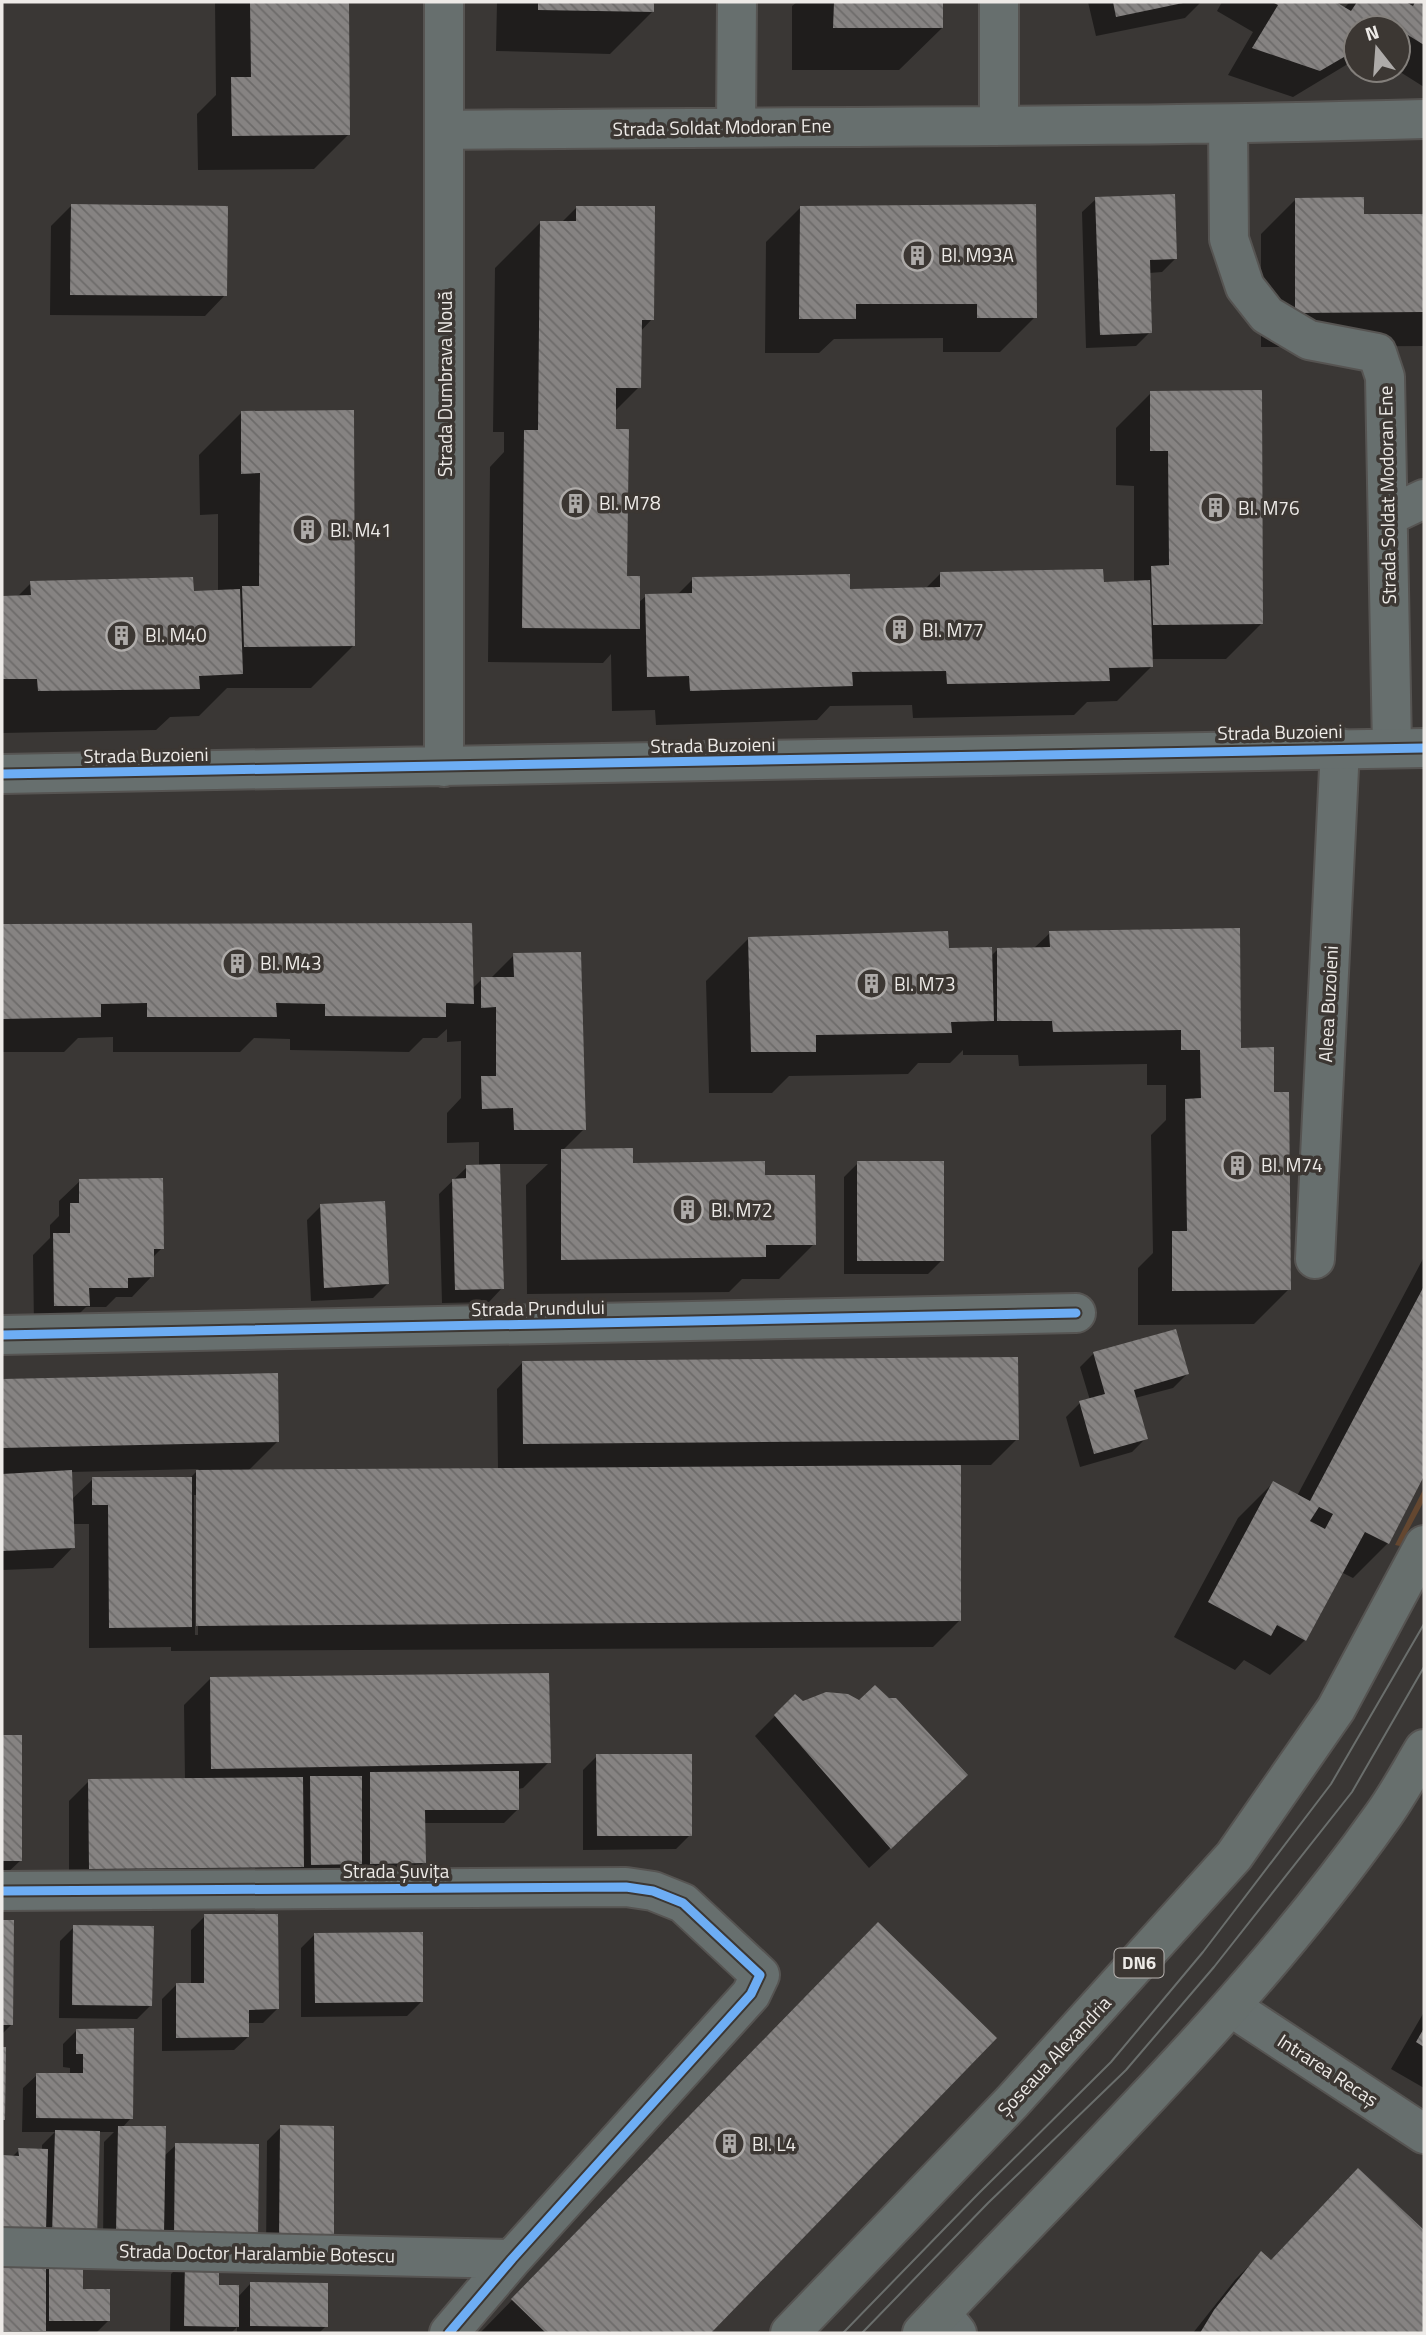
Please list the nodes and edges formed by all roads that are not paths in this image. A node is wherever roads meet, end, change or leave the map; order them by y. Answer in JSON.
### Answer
{"nodes":[{"id":1,"x":444,"y":2,"type":"edge"},
{"id":2,"x":737,"y":2,"type":"edge"},
{"id":3,"x":999,"y":2,"type":"edge"},
{"id":4,"x":1424,"y":119,"type":"edge"},
{"id":5,"x":1228,"y":124,"type":"junction"},
{"id":6,"x":999,"y":125,"type":"junction"},
{"id":7,"x":736,"y":126,"type":"junction"},
{"id":8,"x":445,"y":130,"type":"junction"},
{"id":9,"x":1424,"y":499,"type":"edge"},
{"id":10,"x":1388,"y":516,"type":"junction"},
{"id":11,"x":1408,"y":747,"type":"edge"},
{"id":12,"x":1340,"y":748,"type":"junction"},
{"id":13,"x":444,"y":767,"type":"junction"},
{"id":14,"x":2,"y":774,"type":"edge"},
{"id":15,"x":1315,"y":1259,"type":"dead end"},
{"id":16,"x":1076,"y":1313,"type":"dead end"},
{"id":17,"x":2,"y":1335,"type":"edge"},
{"id":18,"x":1424,"y":1545,"type":"edge"},
{"id":19,"x":1424,"y":1749,"type":"edge"},
{"id":20,"x":2,"y":1891,"type":"edge"},
{"id":21,"x":1231,"y":2007,"type":"junction"},
{"id":22,"x":1424,"y":2134,"type":"edge"},
{"id":23,"x":2,"y":2247,"type":"edge"},
{"id":24,"x":512,"y":2259,"type":"junction"},
{"id":25,"x":940,"y":2326,"type":"edge"},
{"id":26,"x":449,"y":2333,"type":"edge"},
{"id":27,"x":790,"y":2333,"type":"edge"}],
"edges":[{"from":1,"to":8,"type":"street","name":"Strada Dumbrava Nouă"},
{"from":2,"to":7,"type":"street"},
{"from":3,"to":6,"type":"street"},
{"from":4,"to":5,"type":"street","name":"Strada Soldat Modoran Ene"},
{"from":5,"to":6,"type":"street","name":"Strada Soldat Modoran Ene"},
{"from":5,"to":10,"type":"street","name":"Strada Soldat Modoran Ene"},
{"from":6,"to":7,"type":"street","name":"Strada Soldat Modoran Ene"},
{"from":7,"to":8,"type":"street","name":"Strada Soldat Modoran Ene"},
{"from":8,"to":13,"type":"street","name":"Strada Dumbrava Nouă"},
{"from":9,"to":10,"type":"street"},
{"from":10,"to":11,"type":"street","name":"Strada Soldat Modoran Ene"},
{"from":11,"to":12,"type":"street","name":"Strada Buzoieni"},
{"from":12,"to":13,"type":"street","name":"Strada Buzoieni"},
{"from":12,"to":15,"type":"street","name":"Aleea Buzoieni"},
{"from":13,"to":14,"type":"street","name":"Strada Buzoieni"},
{"from":16,"to":17,"type":"street","name":"Strada Prundului"},
{"from":18,"to":27,"type":"main road","name":"Șoseaua Alexandria","number":"DN6"},
{"from":19,"to":21,"type":"main road"},
{"from":20,"to":24,"type":"street","name":"Strada Șuvița"},
{"from":21,"to":22,"type":"street","name":"Intrarea Recaș"},
{"from":21,"to":25,"type":"main road"},
{"from":23,"to":24,"type":"street","name":"Strada Doctor Haralambie Botescu"},
{"from":24,"to":26,"type":"street"}]}
